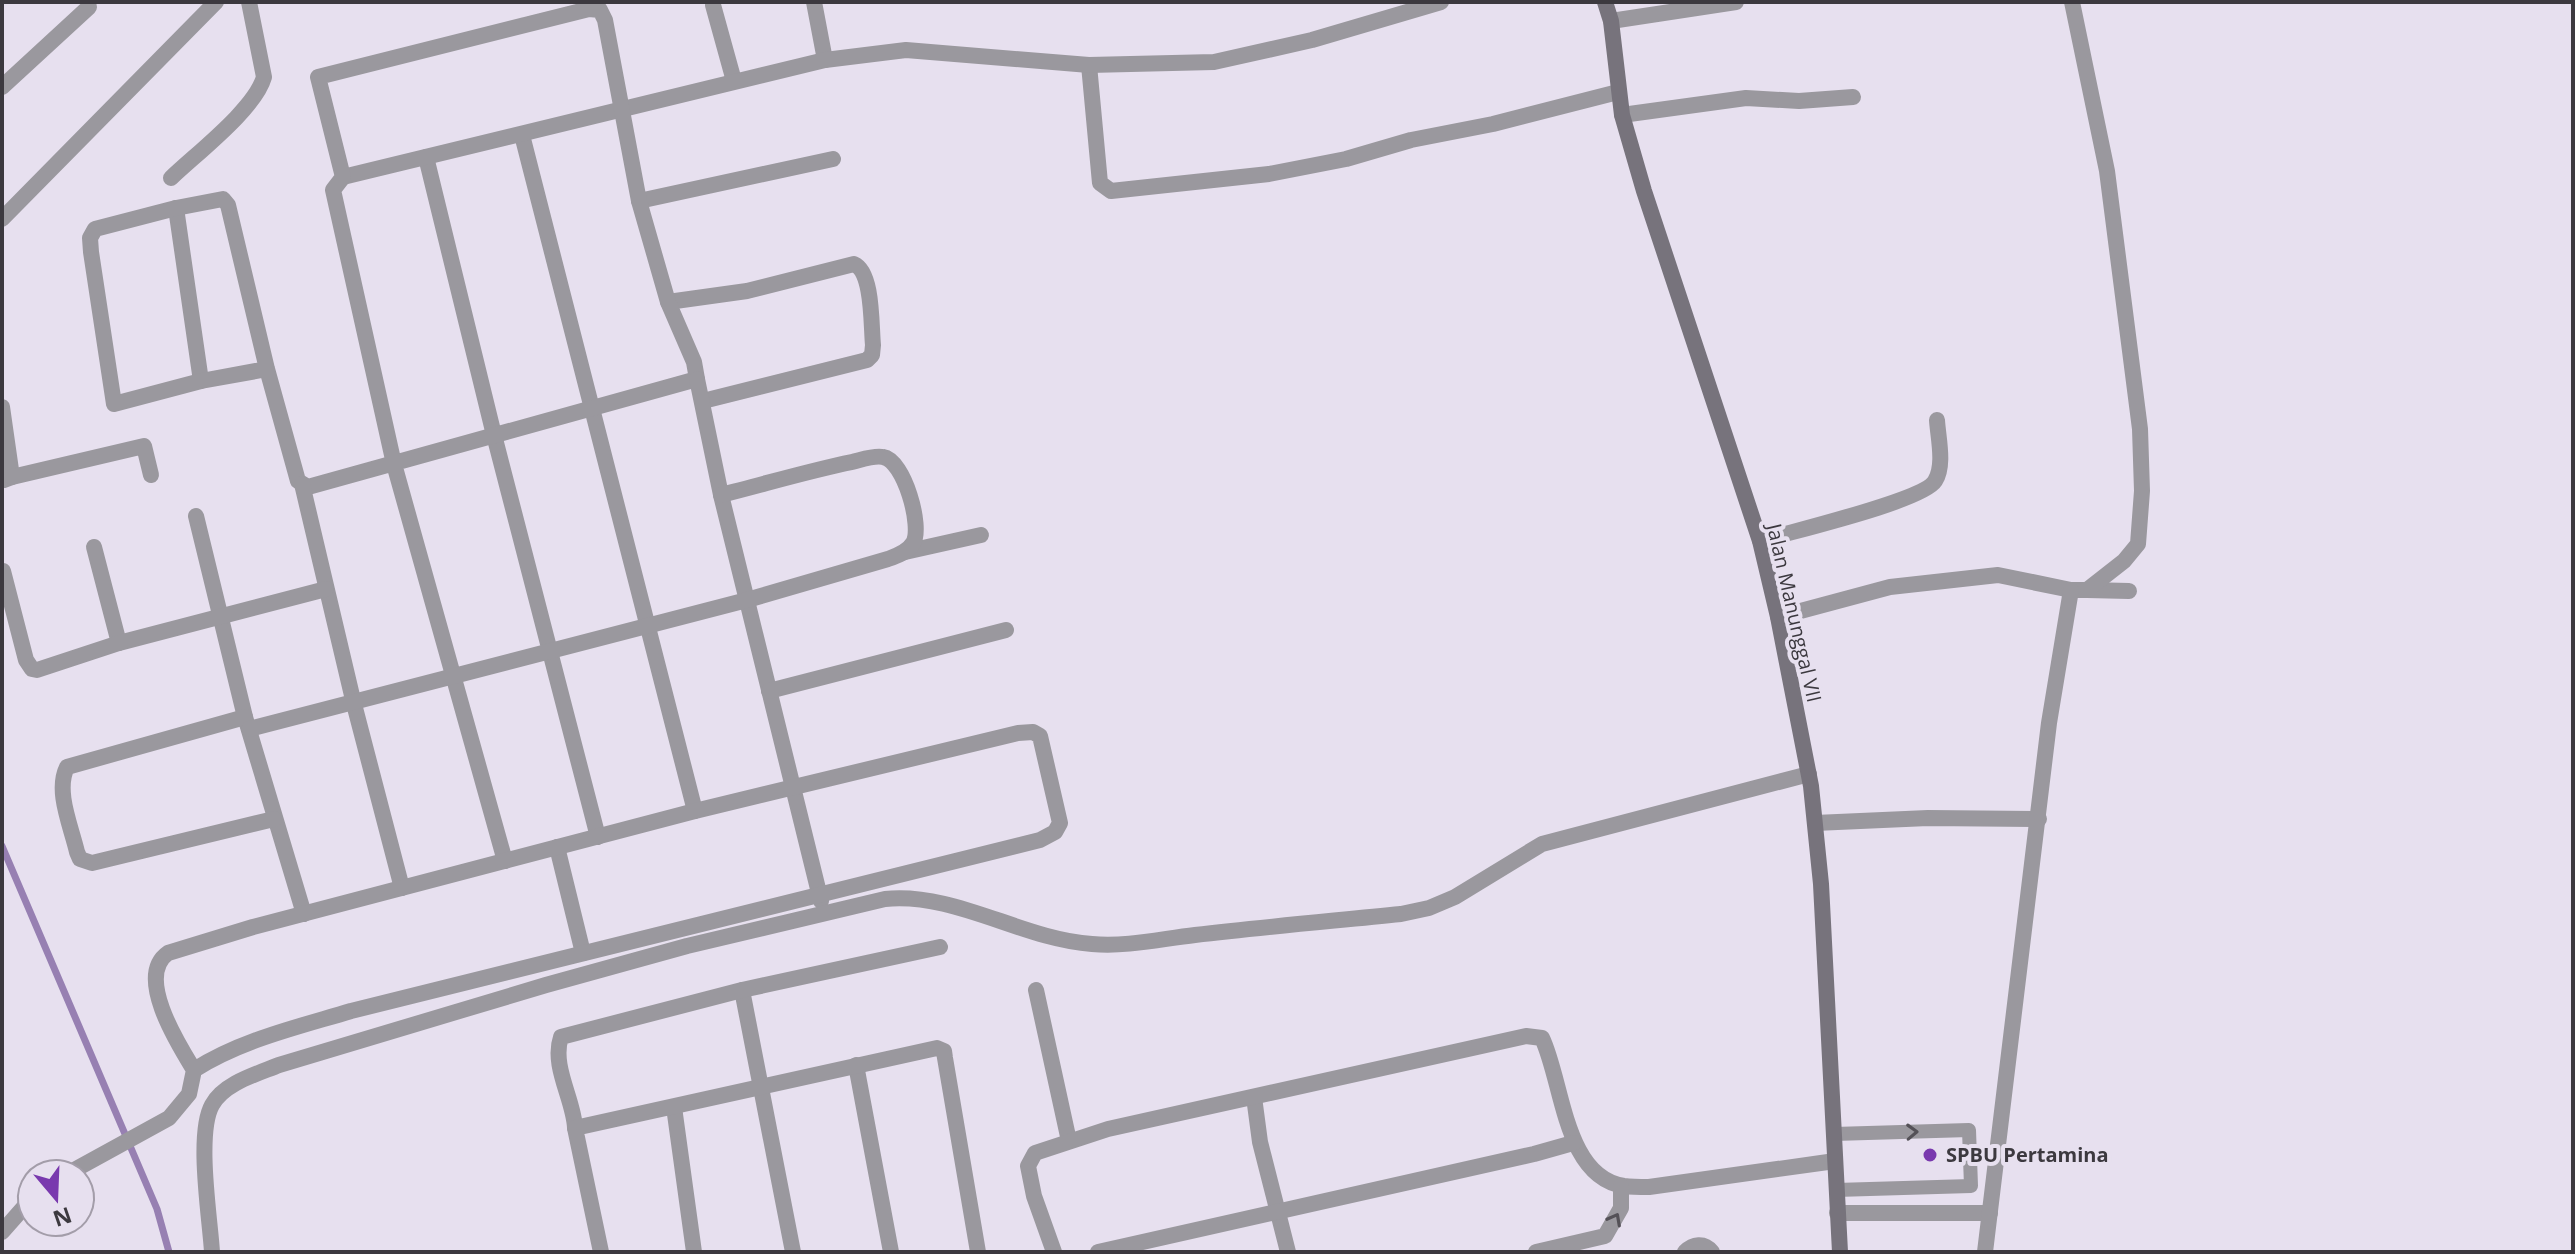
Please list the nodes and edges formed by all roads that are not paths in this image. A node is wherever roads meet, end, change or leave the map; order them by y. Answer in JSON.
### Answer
{"nodes":[{"id":1,"x":216,"y":2,"type":"edge"},
{"id":2,"x":249,"y":2,"type":"edge"},
{"id":3,"x":814,"y":2,"type":"edge"},
{"id":4,"x":1441,"y":2,"type":"edge"},
{"id":5,"x":1605,"y":2,"type":"edge"},
{"id":6,"x":1736,"y":2,"type":"edge"},
{"id":7,"x":2072,"y":2,"type":"edge"},
{"id":8,"x":713,"y":5,"type":"dead end"},
{"id":9,"x":89,"y":7,"type":"dead end"},
{"id":10,"x":1611,"y":21,"type":"junction"},
{"id":11,"x":825,"y":60,"type":"junction"},
{"id":12,"x":1089,"y":65,"type":"junction"},
{"id":13,"x":734,"y":81,"type":"junction"},
{"id":14,"x":2,"y":87,"type":"edge"},
{"id":15,"x":1618,"y":92,"type":"junction"},
{"id":16,"x":1853,"y":97,"type":"dead end"},
{"id":17,"x":623,"y":107,"type":"junction"},
{"id":18,"x":1622,"y":115,"type":"junction"},
{"id":19,"x":522,"y":135,"type":"junction"},
{"id":20,"x":426,"y":157,"type":"junction"},
{"id":21,"x":833,"y":159,"type":"dead end"},
{"id":22,"x":343,"y":177,"type":"junction"},
{"id":23,"x":171,"y":178,"type":"dead end"},
{"id":24,"x":639,"y":201,"type":"junction"},
{"id":25,"x":176,"y":208,"type":"junction"},
{"id":26,"x":2,"y":219,"type":"edge"},
{"id":27,"x":668,"y":302,"type":"junction"},
{"id":28,"x":267,"y":369,"type":"junction"},
{"id":29,"x":697,"y":379,"type":"junction"},
{"id":30,"x":201,"y":381,"type":"junction"},
{"id":31,"x":703,"y":401,"type":"junction"},
{"id":32,"x":2,"y":407,"type":"edge"},
{"id":33,"x":594,"y":407,"type":"junction"},
{"id":34,"x":1937,"y":420,"type":"dead end"},
{"id":35,"x":494,"y":435,"type":"junction"},
{"id":36,"x":394,"y":464,"type":"junction"},
{"id":37,"x":151,"y":475,"type":"dead end"},
{"id":38,"x":7,"y":479,"type":"edge"},
{"id":39,"x":302,"y":484,"type":"junction"},
{"id":40,"x":721,"y":495,"type":"junction"},
{"id":41,"x":196,"y":516,"type":"dead end"},
{"id":42,"x":981,"y":535,"type":"dead end"},
{"id":43,"x":1760,"y":541,"type":"junction"},
{"id":44,"x":94,"y":547,"type":"dead end"},
{"id":45,"x":905,"y":552,"type":"junction"},
{"id":46,"x":3,"y":571,"type":"edge"},
{"id":47,"x":326,"y":589,"type":"junction"},
{"id":48,"x":2079,"y":590,"type":"junction"},
{"id":49,"x":2129,"y":591,"type":"dead end"},
{"id":50,"x":747,"y":600,"type":"junction"},
{"id":51,"x":220,"y":615,"type":"junction"},
{"id":52,"x":1778,"y":617,"type":"junction"},
{"id":53,"x":649,"y":625,"type":"junction"},
{"id":54,"x":1006,"y":630,"type":"dead end"},
{"id":55,"x":119,"y":643,"type":"junction"},
{"id":56,"x":550,"y":652,"type":"junction"},
{"id":57,"x":455,"y":677,"type":"junction"},
{"id":58,"x":769,"y":691,"type":"junction"},
{"id":59,"x":354,"y":704,"type":"junction"},
{"id":60,"x":247,"y":723,"type":"junction"},
{"id":61,"x":1809,"y":774,"type":"junction"},
{"id":62,"x":794,"y":787,"type":"junction"},
{"id":63,"x":695,"y":811,"type":"junction"},
{"id":64,"x":274,"y":819,"type":"junction"},
{"id":65,"x":2039,"y":819,"type":"junction"},
{"id":66,"x":1815,"y":823,"type":"junction"},
{"id":67,"x":598,"y":837,"type":"junction"},
{"id":68,"x":557,"y":847,"type":"junction"},
{"id":69,"x":505,"y":861,"type":"junction"},
{"id":70,"x":402,"y":888,"type":"junction"},
{"id":71,"x":819,"y":893,"type":"junction"},
{"id":72,"x":304,"y":914,"type":"junction"},
{"id":73,"x":824,"y":914,"type":"junction"},
{"id":74,"x":940,"y":947,"type":"dead end"},
{"id":75,"x":583,"y":953,"type":"junction"},
{"id":76,"x":742,"y":990,"type":"junction"},
{"id":77,"x":1036,"y":990,"type":"dead end"},
{"id":78,"x":856,"y":1065,"type":"junction"},
{"id":79,"x":194,"y":1070,"type":"junction"},
{"id":80,"x":763,"y":1089,"type":"junction"},
{"id":81,"x":1254,"y":1097,"type":"junction"},
{"id":82,"x":674,"y":1107,"type":"junction"},
{"id":83,"x":575,"y":1128,"type":"junction"},
{"id":84,"x":1834,"y":1134,"type":"junction"},
{"id":85,"x":1069,"y":1141,"type":"junction"},
{"id":86,"x":1573,"y":1143,"type":"junction"},
{"id":87,"x":96,"y":1158,"type":"edge"},
{"id":88,"x":1835,"y":1161,"type":"junction"},
{"id":89,"x":1621,"y":1186,"type":"junction"},
{"id":90,"x":1836,"y":1190,"type":"junction"},
{"id":91,"x":1279,"y":1210,"type":"junction"},
{"id":92,"x":1837,"y":1213,"type":"junction"},
{"id":93,"x":1990,"y":1213,"type":"junction"},
{"id":94,"x":16,"y":1216,"type":"edge"},
{"id":95,"x":2,"y":1232,"type":"edge"},
{"id":96,"x":212,"y":1252,"type":"edge"},
{"id":97,"x":601,"y":1252,"type":"edge"},
{"id":98,"x":694,"y":1252,"type":"edge"},
{"id":99,"x":793,"y":1252,"type":"edge"},
{"id":100,"x":891,"y":1252,"type":"edge"},
{"id":101,"x":978,"y":1252,"type":"edge"},
{"id":102,"x":1054,"y":1252,"type":"edge"},
{"id":103,"x":1098,"y":1252,"type":"edge"},
{"id":104,"x":1288,"y":1252,"type":"edge"},
{"id":105,"x":1536,"y":1252,"type":"edge"},
{"id":106,"x":1685,"y":1252,"type":"edge"},
{"id":107,"x":1712,"y":1252,"type":"edge"},
{"id":108,"x":1840,"y":1252,"type":"edge"},
{"id":109,"x":1985,"y":1252,"type":"edge"}],
"edges":[{"from":1,"to":26,"type":"street"},
{"from":2,"to":23,"type":"street"},
{"from":3,"to":11,"type":"street"},
{"from":4,"to":12,"type":"street"},
{"from":5,"to":10,"type":"street","name":"Jalan Manunggal VII"},
{"from":6,"to":10,"type":"street"},
{"from":7,"to":48,"type":"street"},
{"from":8,"to":13,"type":"street"},
{"from":9,"to":14,"type":"street"},
{"from":10,"to":15,"type":"street","name":"Jalan Manunggal VII"},
{"from":11,"to":12,"type":"street"},
{"from":11,"to":13,"type":"street"},
{"from":12,"to":15,"type":"street"},
{"from":13,"to":17,"type":"street"},
{"from":15,"to":18,"type":"street","name":"Jalan Manunggal VII"},
{"from":16,"to":18,"type":"street"},
{"from":17,"to":19,"type":"street"},
{"from":17,"to":22,"type":"street"},
{"from":17,"to":24,"type":"street"},
{"from":18,"to":43,"type":"street","name":"Jalan Manunggal VII"},
{"from":19,"to":20,"type":"street"},
{"from":19,"to":33,"type":"street"},
{"from":20,"to":22,"type":"street"},
{"from":20,"to":35,"type":"street"},
{"from":21,"to":24,"type":"street"},
{"from":22,"to":36,"type":"street"},
{"from":24,"to":27,"type":"street"},
{"from":25,"to":28,"type":"street"},
{"from":25,"to":30,"type":"street"},
{"from":25,"to":30,"type":"street"},
{"from":27,"to":29,"type":"street"},
{"from":27,"to":31,"type":"street"},
{"from":28,"to":30,"type":"street"},
{"from":28,"to":39,"type":"street"},
{"from":29,"to":31,"type":"street"},
{"from":29,"to":33,"type":"street"},
{"from":31,"to":40,"type":"street"},
{"from":32,"to":38,"type":"street"},
{"from":33,"to":35,"type":"street"},
{"from":33,"to":53,"type":"street"},
{"from":34,"to":43,"type":"street"},
{"from":35,"to":36,"type":"street"},
{"from":35,"to":56,"type":"street"},
{"from":36,"to":39,"type":"street"},
{"from":36,"to":57,"type":"street"},
{"from":37,"to":38,"type":"street"},
{"from":39,"to":47,"type":"street"},
{"from":40,"to":45,"type":"street"},
{"from":40,"to":50,"type":"street"},
{"from":41,"to":51,"type":"street"},
{"from":42,"to":45,"type":"street"},
{"from":43,"to":52,"type":"street","name":"Jalan Manunggal VII"},
{"from":44,"to":55,"type":"street"},
{"from":45,"to":50,"type":"street"},
{"from":46,"to":55,"type":"street"},
{"from":47,"to":51,"type":"street"},
{"from":47,"to":59,"type":"street"},
{"from":48,"to":49,"type":"street"},
{"from":48,"to":52,"type":"street"},
{"from":48,"to":65,"type":"street"},
{"from":50,"to":53,"type":"street"},
{"from":50,"to":58,"type":"street"},
{"from":51,"to":55,"type":"street"},
{"from":51,"to":60,"type":"street"},
{"from":52,"to":61,"type":"street","name":"Jalan Manunggal VII"},
{"from":53,"to":56,"type":"street"},
{"from":53,"to":63,"type":"street"},
{"from":54,"to":58,"type":"street"},
{"from":56,"to":57,"type":"street"},
{"from":56,"to":67,"type":"street"},
{"from":57,"to":59,"type":"street"},
{"from":57,"to":69,"type":"street"},
{"from":58,"to":62,"type":"street"},
{"from":59,"to":60,"type":"street"},
{"from":59,"to":70,"type":"street"},
{"from":60,"to":64,"type":"street"},
{"from":60,"to":64,"type":"street"},
{"from":61,"to":66,"type":"street","name":"Jalan Manunggal VII"},
{"from":61,"to":73,"type":"street"},
{"from":62,"to":63,"type":"street"},
{"from":62,"to":71,"type":"street"},
{"from":62,"to":71,"type":"street"},
{"from":63,"to":67,"type":"street"},
{"from":64,"to":72,"type":"street"},
{"from":65,"to":66,"type":"street"},
{"from":65,"to":93,"type":"street"},
{"from":66,"to":84,"type":"street","name":"Jalan Manunggal VII"},
{"from":67,"to":68,"type":"street"},
{"from":68,"to":69,"type":"street"},
{"from":68,"to":75,"type":"street"},
{"from":69,"to":70,"type":"street"},
{"from":70,"to":72,"type":"street"},
{"from":71,"to":73,"type":"street"},
{"from":71,"to":75,"type":"street"},
{"from":72,"to":79,"type":"street"},
{"from":73,"to":96,"type":"street"},
{"from":74,"to":76,"type":"street"},
{"from":75,"to":79,"type":"street"},
{"from":76,"to":80,"type":"street"},
{"from":76,"to":83,"type":"street"},
{"from":77,"to":85,"type":"street"},
{"from":78,"to":80,"type":"street"},
{"from":78,"to":100,"type":"street"},
{"from":78,"to":101,"type":"street"},
{"from":79,"to":87,"type":"street"},
{"from":80,"to":82,"type":"street"},
{"from":80,"to":99,"type":"street"},
{"from":81,"to":85,"type":"street"},
{"from":81,"to":86,"type":"street"},
{"from":81,"to":91,"type":"street"},
{"from":82,"to":83,"type":"street"},
{"from":82,"to":98,"type":"street"},
{"from":83,"to":97,"type":"street"},
{"from":84,"to":88,"type":"street","name":"Jalan Manunggal VII"},
{"from":84,"to":90,"type":"lane","one_way":true},
{"from":85,"to":102,"type":"street"},
{"from":86,"to":89,"type":"street"},
{"from":86,"to":91,"type":"street"},
{"from":88,"to":89,"type":"street"},
{"from":88,"to":90,"type":"street","name":"Jalan Manunggal VII"},
{"from":105,"to":89,"type":"street","one_way":true},
{"from":90,"to":92,"type":"street","name":"Jalan Manunggal VII"},
{"from":91,"to":103,"type":"street"},
{"from":91,"to":104,"type":"street"},
{"from":92,"to":93,"type":"street"},
{"from":92,"to":108,"type":"street","name":"Jalan Manunggal VII"},
{"from":93,"to":109,"type":"street"},
{"from":94,"to":95,"type":"street"},
{"from":106,"to":107,"type":"street"}]}
